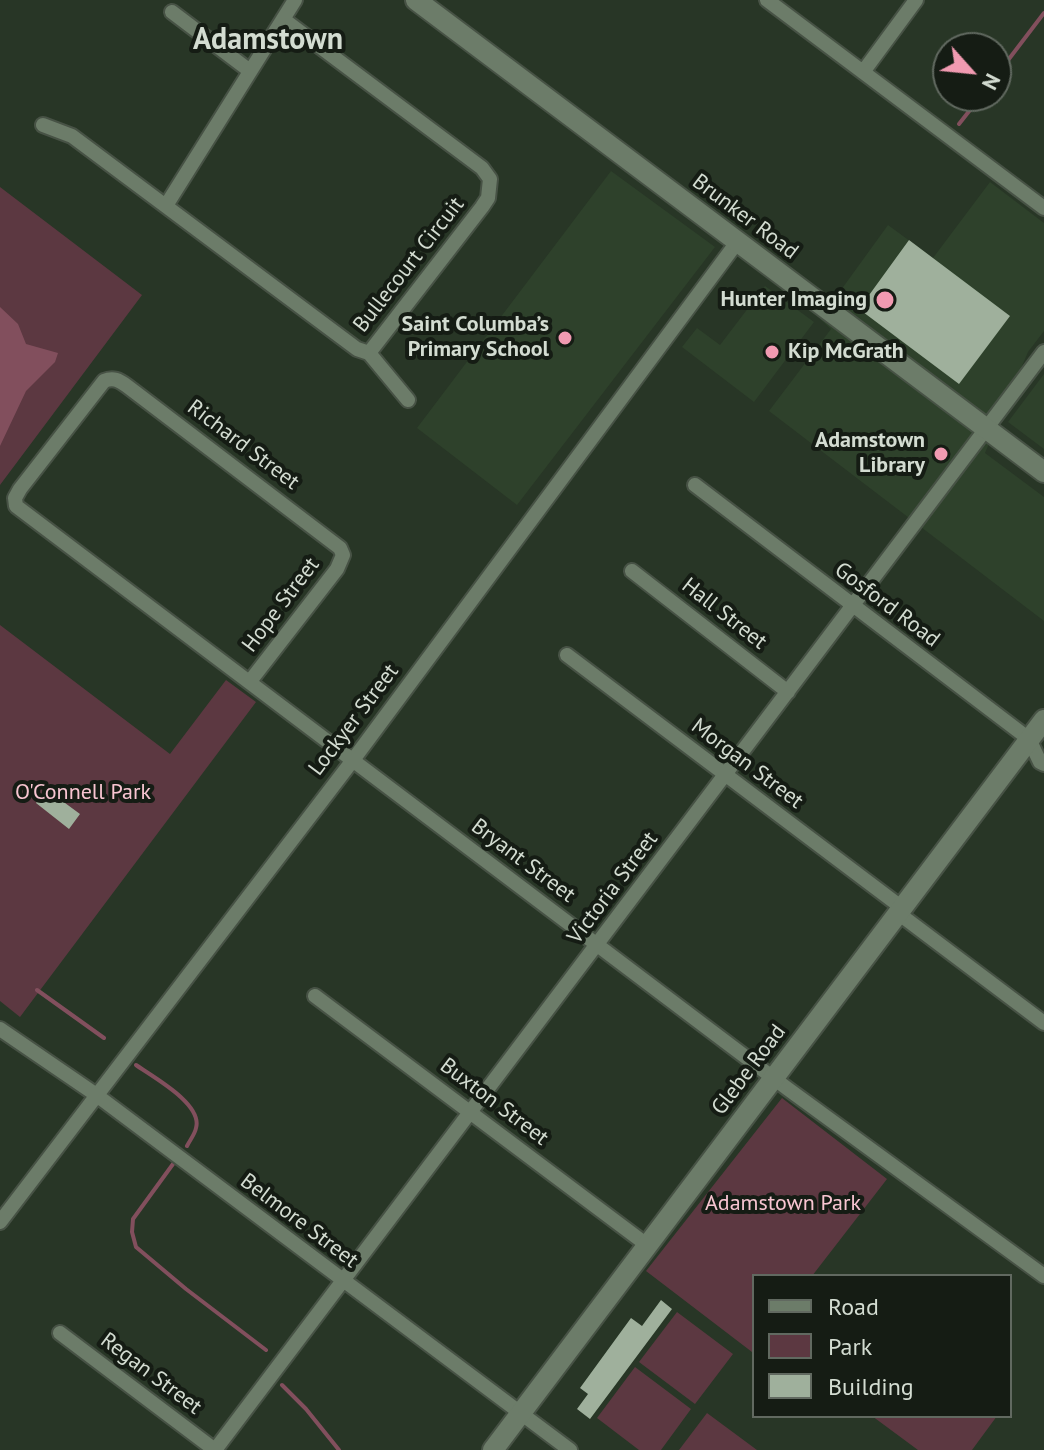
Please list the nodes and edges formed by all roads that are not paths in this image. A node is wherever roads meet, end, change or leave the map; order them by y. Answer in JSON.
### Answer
{"nodes":[{"id":1,"x":295,"y":0,"type":"edge"},
{"id":2,"x":416,"y":0,"type":"edge"},
{"id":3,"x":767,"y":0,"type":"edge"},
{"id":4,"x":916,"y":0,"type":"edge"},
{"id":5,"x":172,"y":12,"type":"dead end"},
{"id":6,"x":283,"y":19,"type":"junction"},
{"id":7,"x":250,"y":71,"type":"junction"},
{"id":8,"x":863,"y":72,"type":"junction"},
{"id":9,"x":43,"y":125,"type":"dead end"},
{"id":10,"x":167,"y":204,"type":"junction"},
{"id":11,"x":1044,"y":208,"type":"edge"},
{"id":12,"x":738,"y":241,"type":"junction"},
{"id":13,"x":1044,"y":352,"type":"edge"},
{"id":14,"x":369,"y":353,"type":"junction"},
{"id":15,"x":110,"y":378,"type":"joint"},
{"id":16,"x":408,"y":400,"type":"dead end"},
{"id":17,"x":985,"y":429,"type":"junction"},
{"id":18,"x":1044,"y":472,"type":"edge"},
{"id":19,"x":695,"y":485,"type":"dead end"},
{"id":20,"x":343,"y":555,"type":"joint"},
{"id":21,"x":632,"y":571,"type":"dead end"},
{"id":22,"x":853,"y":607,"type":"junction"},
{"id":23,"x":567,"y":655,"type":"dead end"},
{"id":24,"x":251,"y":680,"type":"junction"},
{"id":25,"x":788,"y":692,"type":"junction"},
{"id":26,"x":1044,"y":720,"type":"edge"},
{"id":27,"x":1029,"y":739,"type":"junction"},
{"id":28,"x":353,"y":760,"type":"junction"},
{"id":29,"x":1044,"y":764,"type":"edge"},
{"id":30,"x":726,"y":776,"type":"junction"},
{"id":31,"x":900,"y":910,"type":"junction"},
{"id":32,"x":598,"y":944,"type":"junction"},
{"id":33,"x":315,"y":996,"type":"dead end"},
{"id":34,"x":1044,"y":1023,"type":"edge"},
{"id":35,"x":0,"y":1029,"type":"edge"},
{"id":36,"x":774,"y":1078,"type":"junction"},
{"id":37,"x":95,"y":1094,"type":"junction"},
{"id":38,"x":471,"y":1113,"type":"junction"},
{"id":39,"x":0,"y":1222,"type":"edge"},
{"id":40,"x":647,"y":1245,"type":"junction"},
{"id":41,"x":1044,"y":1276,"type":"edge"},
{"id":42,"x":343,"y":1282,"type":"junction"},
{"id":43,"x":60,"y":1333,"type":"dead end"},
{"id":44,"x":521,"y":1414,"type":"junction"},
{"id":45,"x":215,"y":1450,"type":"edge"},
{"id":46,"x":493,"y":1450,"type":"edge"},
{"id":47,"x":570,"y":1450,"type":"edge"}],
"edges":[{"from":1,"to":6,"type":"street"},
{"from":2,"to":12,"type":"main road","name":"Brunker Road"},
{"from":3,"to":8,"type":"street"},
{"from":4,"to":8,"type":"street"},
{"from":5,"to":7,"type":"street"},
{"from":6,"to":7,"type":"street"},
{"from":6,"to":14,"type":"street","name":"Bullecourt Circuit"},
{"from":7,"to":10,"type":"street"},
{"from":8,"to":11,"type":"street"},
{"from":9,"to":10,"type":"street","name":"Bullecourt Circuit"},
{"from":10,"to":14,"type":"street","name":"Bullecourt Circuit"},
{"from":12,"to":17,"type":"main road","name":"Brunker Road"},
{"from":12,"to":28,"type":"street","name":"Lockyer Street"},
{"from":13,"to":17,"type":"street","name":"Victoria Street"},
{"from":14,"to":16,"type":"street","name":"Bullecourt Circuit"},
{"from":15,"to":20,"type":"street","name":"Richard Street"},
{"from":15,"to":24,"type":"street","name":"Bryant Street"},
{"from":17,"to":18,"type":"main road","name":"Brunker Road"},
{"from":17,"to":22,"type":"street","name":"Victoria Street"},
{"from":19,"to":22,"type":"street","name":"Gosford Road"},
{"from":20,"to":24,"type":"street","name":"Hope Street"},
{"from":21,"to":25,"type":"street","name":"Hall Street"},
{"from":22,"to":25,"type":"street","name":"Victoria Street"},
{"from":22,"to":27,"type":"street","name":"Gosford Road"},
{"from":23,"to":30,"type":"street","name":"Morgan Street"},
{"from":24,"to":28,"type":"street","name":"Bryant Street"},
{"from":25,"to":30,"type":"street","name":"Victoria Street"},
{"from":26,"to":27,"type":"main road","name":"Glebe Road"},
{"from":27,"to":29,"type":"street","name":"Gosford Road"},
{"from":27,"to":31,"type":"main road","name":"Glebe Road"},
{"from":28,"to":32,"type":"street","name":"Bryant Street"},
{"from":28,"to":37,"type":"street","name":"Lockyer Street"},
{"from":30,"to":31,"type":"street","name":"Morgan Street"},
{"from":30,"to":32,"type":"street","name":"Victoria Street"},
{"from":31,"to":34,"type":"street","name":"Morgan Street"},
{"from":31,"to":36,"type":"main road","name":"Glebe Road"},
{"from":32,"to":36,"type":"street","name":"Bryant Street"},
{"from":32,"to":38,"type":"street","name":"Victoria Street"},
{"from":33,"to":38,"type":"street","name":"Buxton Street"},
{"from":35,"to":37,"type":"street","name":"Belmore Street"},
{"from":36,"to":40,"type":"main road","name":"Glebe Road"},
{"from":36,"to":41,"type":"street","name":"Bryant Street"},
{"from":37,"to":39,"type":"street","name":"Lockyer Street"},
{"from":37,"to":42,"type":"street","name":"Belmore Street"},
{"from":38,"to":40,"type":"street","name":"Buxton Street"},
{"from":38,"to":42,"type":"street","name":"Victoria Street"},
{"from":40,"to":44,"type":"main road","name":"Glebe Road"},
{"from":42,"to":44,"type":"street","name":"Belmore Street"},
{"from":42,"to":45,"type":"street","name":"Victoria Street"},
{"from":43,"to":45,"type":"street","name":"Regan Street"},
{"from":44,"to":46,"type":"main road","name":"Glebe Road"},
{"from":44,"to":47,"type":"street","name":"Belmore Street"}]}
